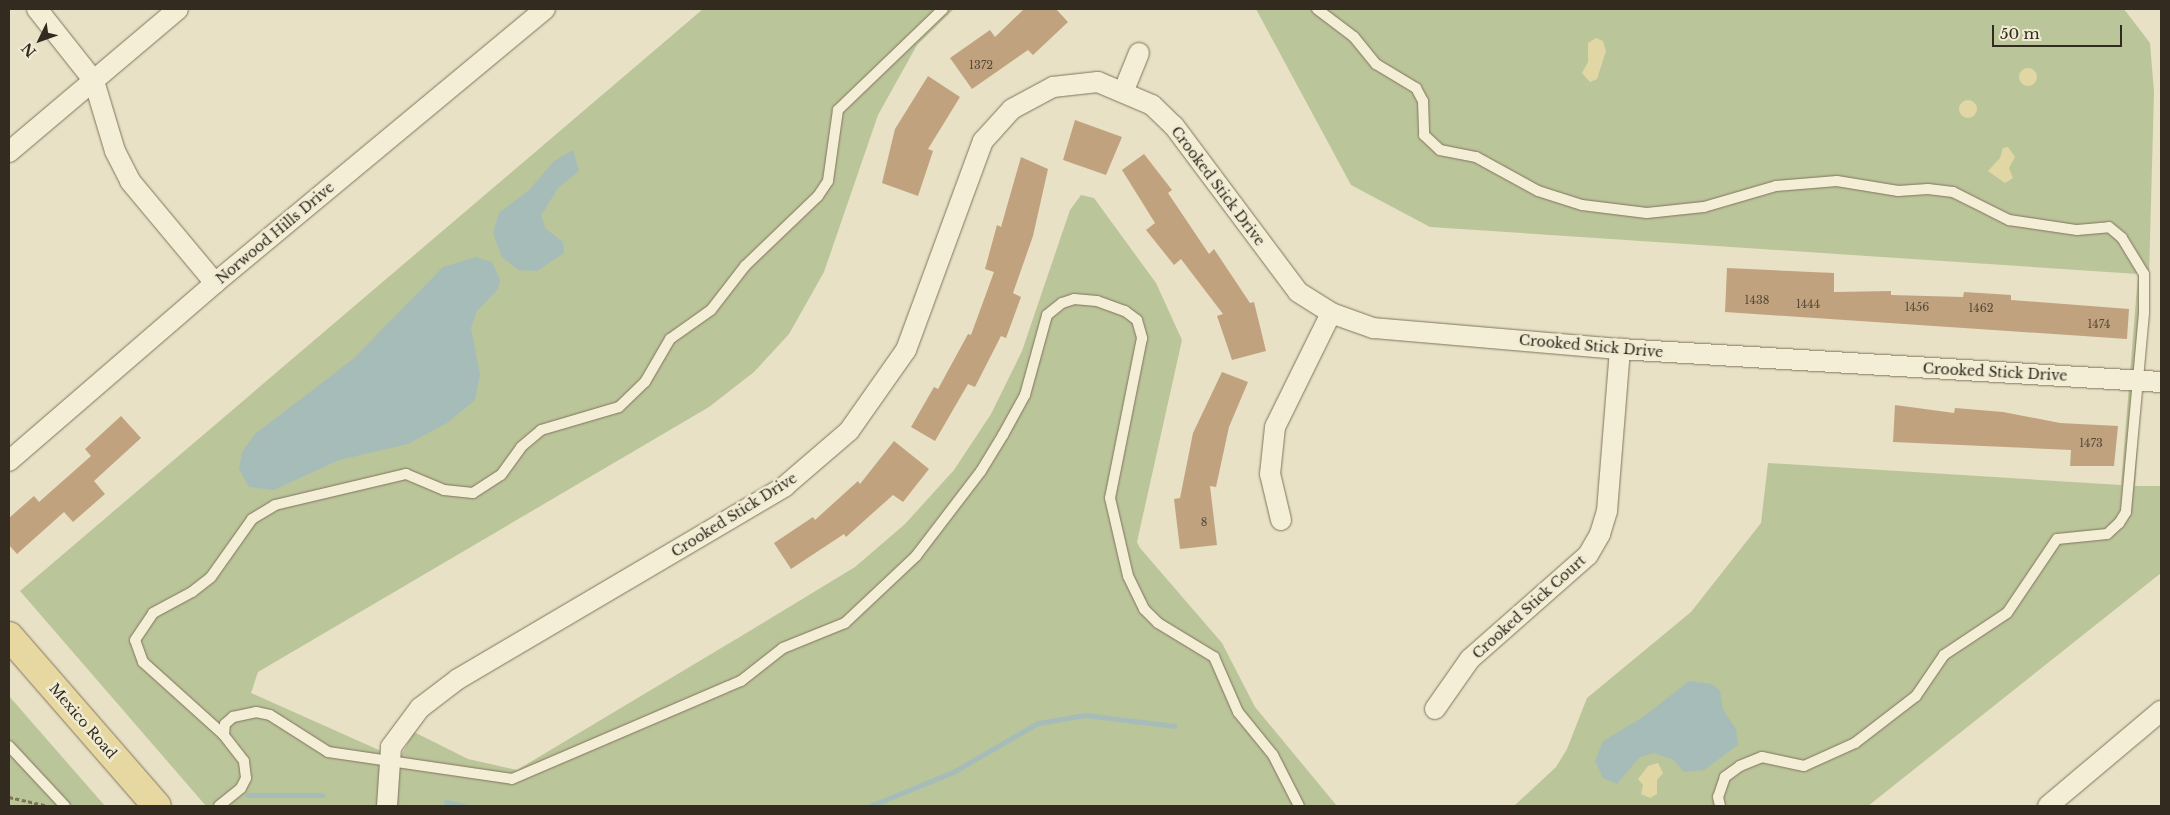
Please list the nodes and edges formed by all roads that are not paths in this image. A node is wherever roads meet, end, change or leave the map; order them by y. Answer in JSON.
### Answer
{"nodes":[{"id":1,"x":37,"y":9,"type":"edge"},
{"id":2,"x":178,"y":9,"type":"edge"},
{"id":3,"x":545,"y":9,"type":"edge"},
{"id":4,"x":944,"y":9,"type":"edge"},
{"id":5,"x":1316,"y":9,"type":"edge"},
{"id":6,"x":1139,"y":53,"type":"dead end"},
{"id":7,"x":94,"y":81,"type":"junction"},
{"id":8,"x":1124,"y":90,"type":"junction"},
{"id":9,"x":9,"y":152,"type":"edge"},
{"id":10,"x":215,"y":283,"type":"junction"},
{"id":11,"x":1331,"y":313,"type":"junction"},
{"id":12,"x":1620,"y":349,"type":"junction"},
{"id":13,"x":2139,"y":380,"type":"junction"},
{"id":14,"x":2161,"y":382,"type":"edge"},
{"id":15,"x":9,"y":461,"type":"edge"},
{"id":16,"x":1281,"y":520,"type":"dead end"},
{"id":17,"x":9,"y":636,"type":"edge"},
{"id":18,"x":1435,"y":709,"type":"dead end"},
{"id":19,"x":2161,"y":711,"type":"edge"},
{"id":20,"x":224,"y":735,"type":"junction"},
{"id":21,"x":9,"y":746,"type":"edge"},
{"id":22,"x":390,"y":762,"type":"junction"},
{"id":23,"x":64,"y":806,"type":"edge"},
{"id":24,"x":157,"y":806,"type":"edge"},
{"id":25,"x":219,"y":806,"type":"edge"},
{"id":26,"x":387,"y":806,"type":"edge"},
{"id":27,"x":1300,"y":806,"type":"edge"},
{"id":28,"x":1720,"y":806,"type":"edge"},
{"id":29,"x":2048,"y":806,"type":"edge"}],
"edges":[{"from":1,"to":7,"type":"street"},
{"from":2,"to":7,"type":"street"},
{"from":3,"to":10,"type":"street","name":"Norwood Hills Drive"},
{"from":4,"to":20,"type":"lane"},
{"from":5,"to":13,"type":"lane"},
{"from":6,"to":8,"type":"street"},
{"from":7,"to":9,"type":"street"},
{"from":7,"to":10,"type":"street"},
{"from":8,"to":11,"type":"street","name":"Crooked Stick Drive"},
{"from":8,"to":22,"type":"street","name":"Crooked Stick Drive"},
{"from":10,"to":15,"type":"street","name":"Norwood Hills Drive"},
{"from":11,"to":12,"type":"street","name":"Crooked Stick Drive"},
{"from":11,"to":16,"type":"street"},
{"from":12,"to":13,"type":"street","name":"Crooked Stick Drive"},
{"from":12,"to":18,"type":"street","name":"Crooked Stick Court"},
{"from":13,"to":14,"type":"street","name":"Crooked Stick Drive"},
{"from":13,"to":28,"type":"lane"},
{"from":17,"to":24,"type":"main road","name":"Mexico Road"},
{"from":19,"to":29,"type":"street"},
{"from":20,"to":22,"type":"lane"},
{"from":20,"to":25,"type":"lane"},
{"from":21,"to":23,"type":"lane"},
{"from":22,"to":26,"type":"street","name":"Crooked Stick Drive"},
{"from":22,"to":27,"type":"lane"}]}
